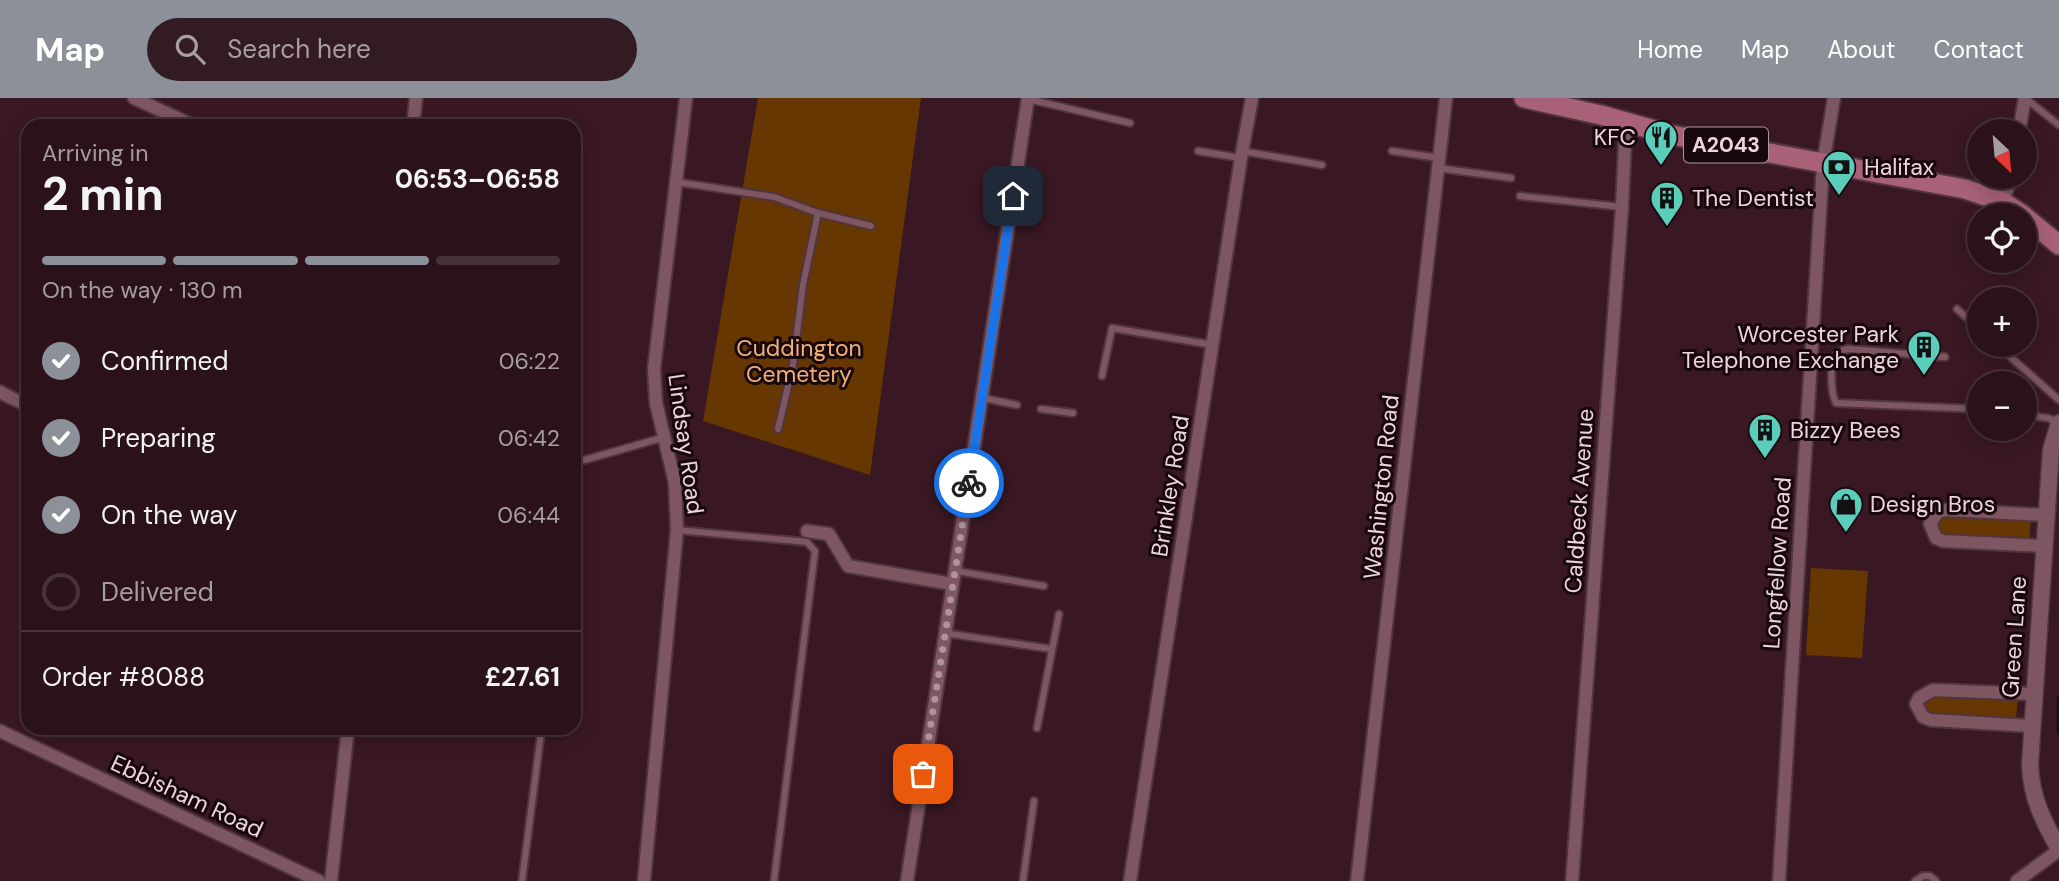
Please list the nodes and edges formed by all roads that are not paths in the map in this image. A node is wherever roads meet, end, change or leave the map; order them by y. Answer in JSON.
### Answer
{"nodes":[{"id":1,"x":134,"y":98,"type":"edge"},
{"id":2,"x":416,"y":98,"type":"edge"},
{"id":3,"x":686,"y":98,"type":"edge"},
{"id":4,"x":1252,"y":98,"type":"edge"},
{"id":5,"x":1446,"y":98,"type":"edge"},
{"id":6,"x":1524,"y":98,"type":"edge"},
{"id":7,"x":1833,"y":98,"type":"edge"},
{"id":8,"x":2025,"y":98,"type":"edge"},
{"id":9,"x":1028,"y":99,"type":"edge"},
{"id":10,"x":179,"y":119,"type":"edge"},
{"id":11,"x":414,"y":119,"type":"edge"},
{"id":12,"x":2021,"y":119,"type":"edge"},
{"id":13,"x":1130,"y":123,"type":"dead end"},
{"id":14,"x":1630,"y":124,"type":"junction"},
{"id":15,"x":2059,"y":125,"type":"edge"},
{"id":16,"x":1198,"y":150,"type":"dead end"},
{"id":17,"x":1392,"y":151,"type":"dead end"},
{"id":18,"x":1241,"y":155,"type":"junction"},
{"id":19,"x":1438,"y":163,"type":"junction"},
{"id":20,"x":1823,"y":164,"type":"junction"},
{"id":21,"x":1322,"y":165,"type":"dead end"},
{"id":22,"x":1511,"y":178,"type":"dead end"},
{"id":23,"x":677,"y":182,"type":"junction"},
{"id":24,"x":2007,"y":189,"type":"edge"},
{"id":25,"x":1520,"y":197,"type":"dead end"},
{"id":26,"x":2003,"y":202,"type":"joint"},
{"id":27,"x":1622,"y":208,"type":"junction"},
{"id":28,"x":818,"y":213,"type":"junction"},
{"id":29,"x":871,"y":226,"type":"dead end"},
{"id":30,"x":2037,"y":227,"type":"edge"},
{"id":31,"x":2059,"y":245,"type":"edge"},
{"id":32,"x":1957,"y":309,"type":"dead end"},
{"id":33,"x":1967,"y":318,"type":"edge"},
{"id":34,"x":1213,"y":345,"type":"junction"},
{"id":35,"x":1945,"y":357,"type":"dead end"},
{"id":36,"x":2011,"y":357,"type":"edge"},
{"id":37,"x":1101,"y":376,"type":"dead end"},
{"id":38,"x":0,"y":393,"type":"edge"},
{"id":39,"x":983,"y":398,"type":"junction"},
{"id":40,"x":2059,"y":400,"type":"edge"},
{"id":41,"x":21,"y":403,"type":"edge"},
{"id":42,"x":1017,"y":405,"type":"dead end"},
{"id":43,"x":1967,"y":408,"type":"edge"},
{"id":44,"x":1041,"y":409,"type":"dead end"},
{"id":45,"x":1073,"y":413,"type":"dead end"},
{"id":46,"x":2037,"y":417,"type":"edge"},
{"id":47,"x":2059,"y":423,"type":"edge"},
{"id":48,"x":778,"y":429,"type":"dead end"},
{"id":49,"x":665,"y":437,"type":"junction"},
{"id":50,"x":581,"y":462,"type":"edge"},
{"id":51,"x":2046,"y":515,"type":"junction"},
{"id":52,"x":677,"y":530,"type":"junction"},
{"id":53,"x":807,"y":531,"type":"dead end"},
{"id":54,"x":2043,"y":547,"type":"junction"},
{"id":55,"x":953,"y":577,"type":"junction"},
{"id":56,"x":1044,"y":586,"type":"dead end"},
{"id":57,"x":1059,"y":614,"type":"dead end"},
{"id":58,"x":944,"y":633,"type":"junction"},
{"id":59,"x":1052,"y":649,"type":"junction"},
{"id":60,"x":2033,"y":694,"type":"junction"},
{"id":61,"x":2032,"y":726,"type":"junction"},
{"id":62,"x":1037,"y":729,"type":"dead end"},
{"id":63,"x":0,"y":731,"type":"edge"},
{"id":64,"x":347,"y":735,"type":"edge"},
{"id":65,"x":541,"y":735,"type":"edge"},
{"id":66,"x":1034,"y":800,"type":"dead end"},
{"id":67,"x":2059,"y":849,"type":"edge"},
{"id":68,"x":319,"y":881,"type":"edge"},
{"id":69,"x":331,"y":881,"type":"edge"},
{"id":70,"x":522,"y":881,"type":"edge"},
{"id":71,"x":644,"y":881,"type":"edge"},
{"id":72,"x":774,"y":881,"type":"edge"},
{"id":73,"x":907,"y":881,"type":"edge"},
{"id":74,"x":1023,"y":881,"type":"edge"},
{"id":75,"x":1130,"y":881,"type":"edge"},
{"id":76,"x":1357,"y":881,"type":"edge"},
{"id":77,"x":1572,"y":881,"type":"edge"},
{"id":78,"x":1779,"y":881,"type":"edge"},
{"id":79,"x":1915,"y":881,"type":"edge"},
{"id":80,"x":1936,"y":881,"type":"edge"},
{"id":81,"x":2017,"y":881,"type":"edge"}],
"edges":[{"from":1,"to":10,"type":"street"},
{"from":2,"to":11,"type":"street"},
{"from":3,"to":23,"type":"street","name":"Lindsay Road"},
{"from":4,"to":18,"type":"street","name":"Brinkley Road"},
{"from":5,"to":19,"type":"street","name":"Washington Road"},
{"from":6,"to":14,"type":"main road","number":"A2043"},
{"from":7,"to":20,"type":"street","name":"Longfellow Road"},
{"from":8,"to":12,"type":"street"},
{"from":8,"to":15,"type":"lane"},
{"from":9,"to":13,"type":"lane"},
{"from":9,"to":39,"type":"street"},
{"from":14,"to":20,"type":"main road","number":"A2043"},
{"from":14,"to":27,"type":"street","name":"Caldbeck Avenue"},
{"from":16,"to":18,"type":"lane"},
{"from":17,"to":19,"type":"lane"},
{"from":18,"to":21,"type":"lane"},
{"from":18,"to":34,"type":"street","name":"Brinkley Road"},
{"from":19,"to":22,"type":"lane"},
{"from":19,"to":76,"type":"street","name":"Washington Road"},
{"from":20,"to":26,"type":"main road","number":"A2043"},
{"from":20,"to":78,"type":"street","name":"Longfellow Road"},
{"from":23,"to":28,"type":"lane"},
{"from":23,"to":49,"type":"street","name":"Lindsay Road"},
{"from":24,"to":26,"type":"street"},
{"from":25,"to":27,"type":"lane"},
{"from":27,"to":77,"type":"street","name":"Caldbeck Avenue"},
{"from":28,"to":29,"type":"lane"},
{"from":28,"to":48,"type":"lane"},
{"from":30,"to":31,"type":"main road","number":"A2043"},
{"from":32,"to":33,"type":"lane"},
{"from":34,"to":37,"type":"lane"},
{"from":34,"to":75,"type":"street","name":"Brinkley Road"},
{"from":35,"to":43,"type":"lane"},
{"from":36,"to":40,"type":"lane"},
{"from":38,"to":41,"type":"street"},
{"from":39,"to":42,"type":"lane"},
{"from":39,"to":55,"type":"street"},
{"from":44,"to":45,"type":"lane"},
{"from":46,"to":47,"type":"lane"},
{"from":47,"to":51,"type":"street","name":"Green Lane"},
{"from":49,"to":50,"type":"lane"},
{"from":49,"to":52,"type":"street","name":"Lindsay Road"},
{"from":51,"to":54,"type":"street","name":"Green Lane"},
{"from":51,"to":54,"type":"street"},
{"from":52,"to":71,"type":"street","name":"Lindsay Road"},
{"from":52,"to":72,"type":"lane"},
{"from":53,"to":55,"type":"street"},
{"from":54,"to":60,"type":"street","name":"Green Lane"},
{"from":55,"to":56,"type":"lane"},
{"from":55,"to":58,"type":"street"},
{"from":57,"to":59,"type":"lane"},
{"from":58,"to":59,"type":"lane"},
{"from":58,"to":73,"type":"street"},
{"from":59,"to":62,"type":"lane"},
{"from":60,"to":61,"type":"street","name":"Green Lane"},
{"from":60,"to":61,"type":"street"},
{"from":61,"to":67,"type":"street","name":"Green Lane"},
{"from":63,"to":68,"type":"street","name":"Ebbisham Road"},
{"from":64,"to":69,"type":"street"},
{"from":65,"to":70,"type":"lane"},
{"from":66,"to":74,"type":"lane"},
{"from":67,"to":81,"type":"street"},
{"from":79,"to":80,"type":"lane"}]}
